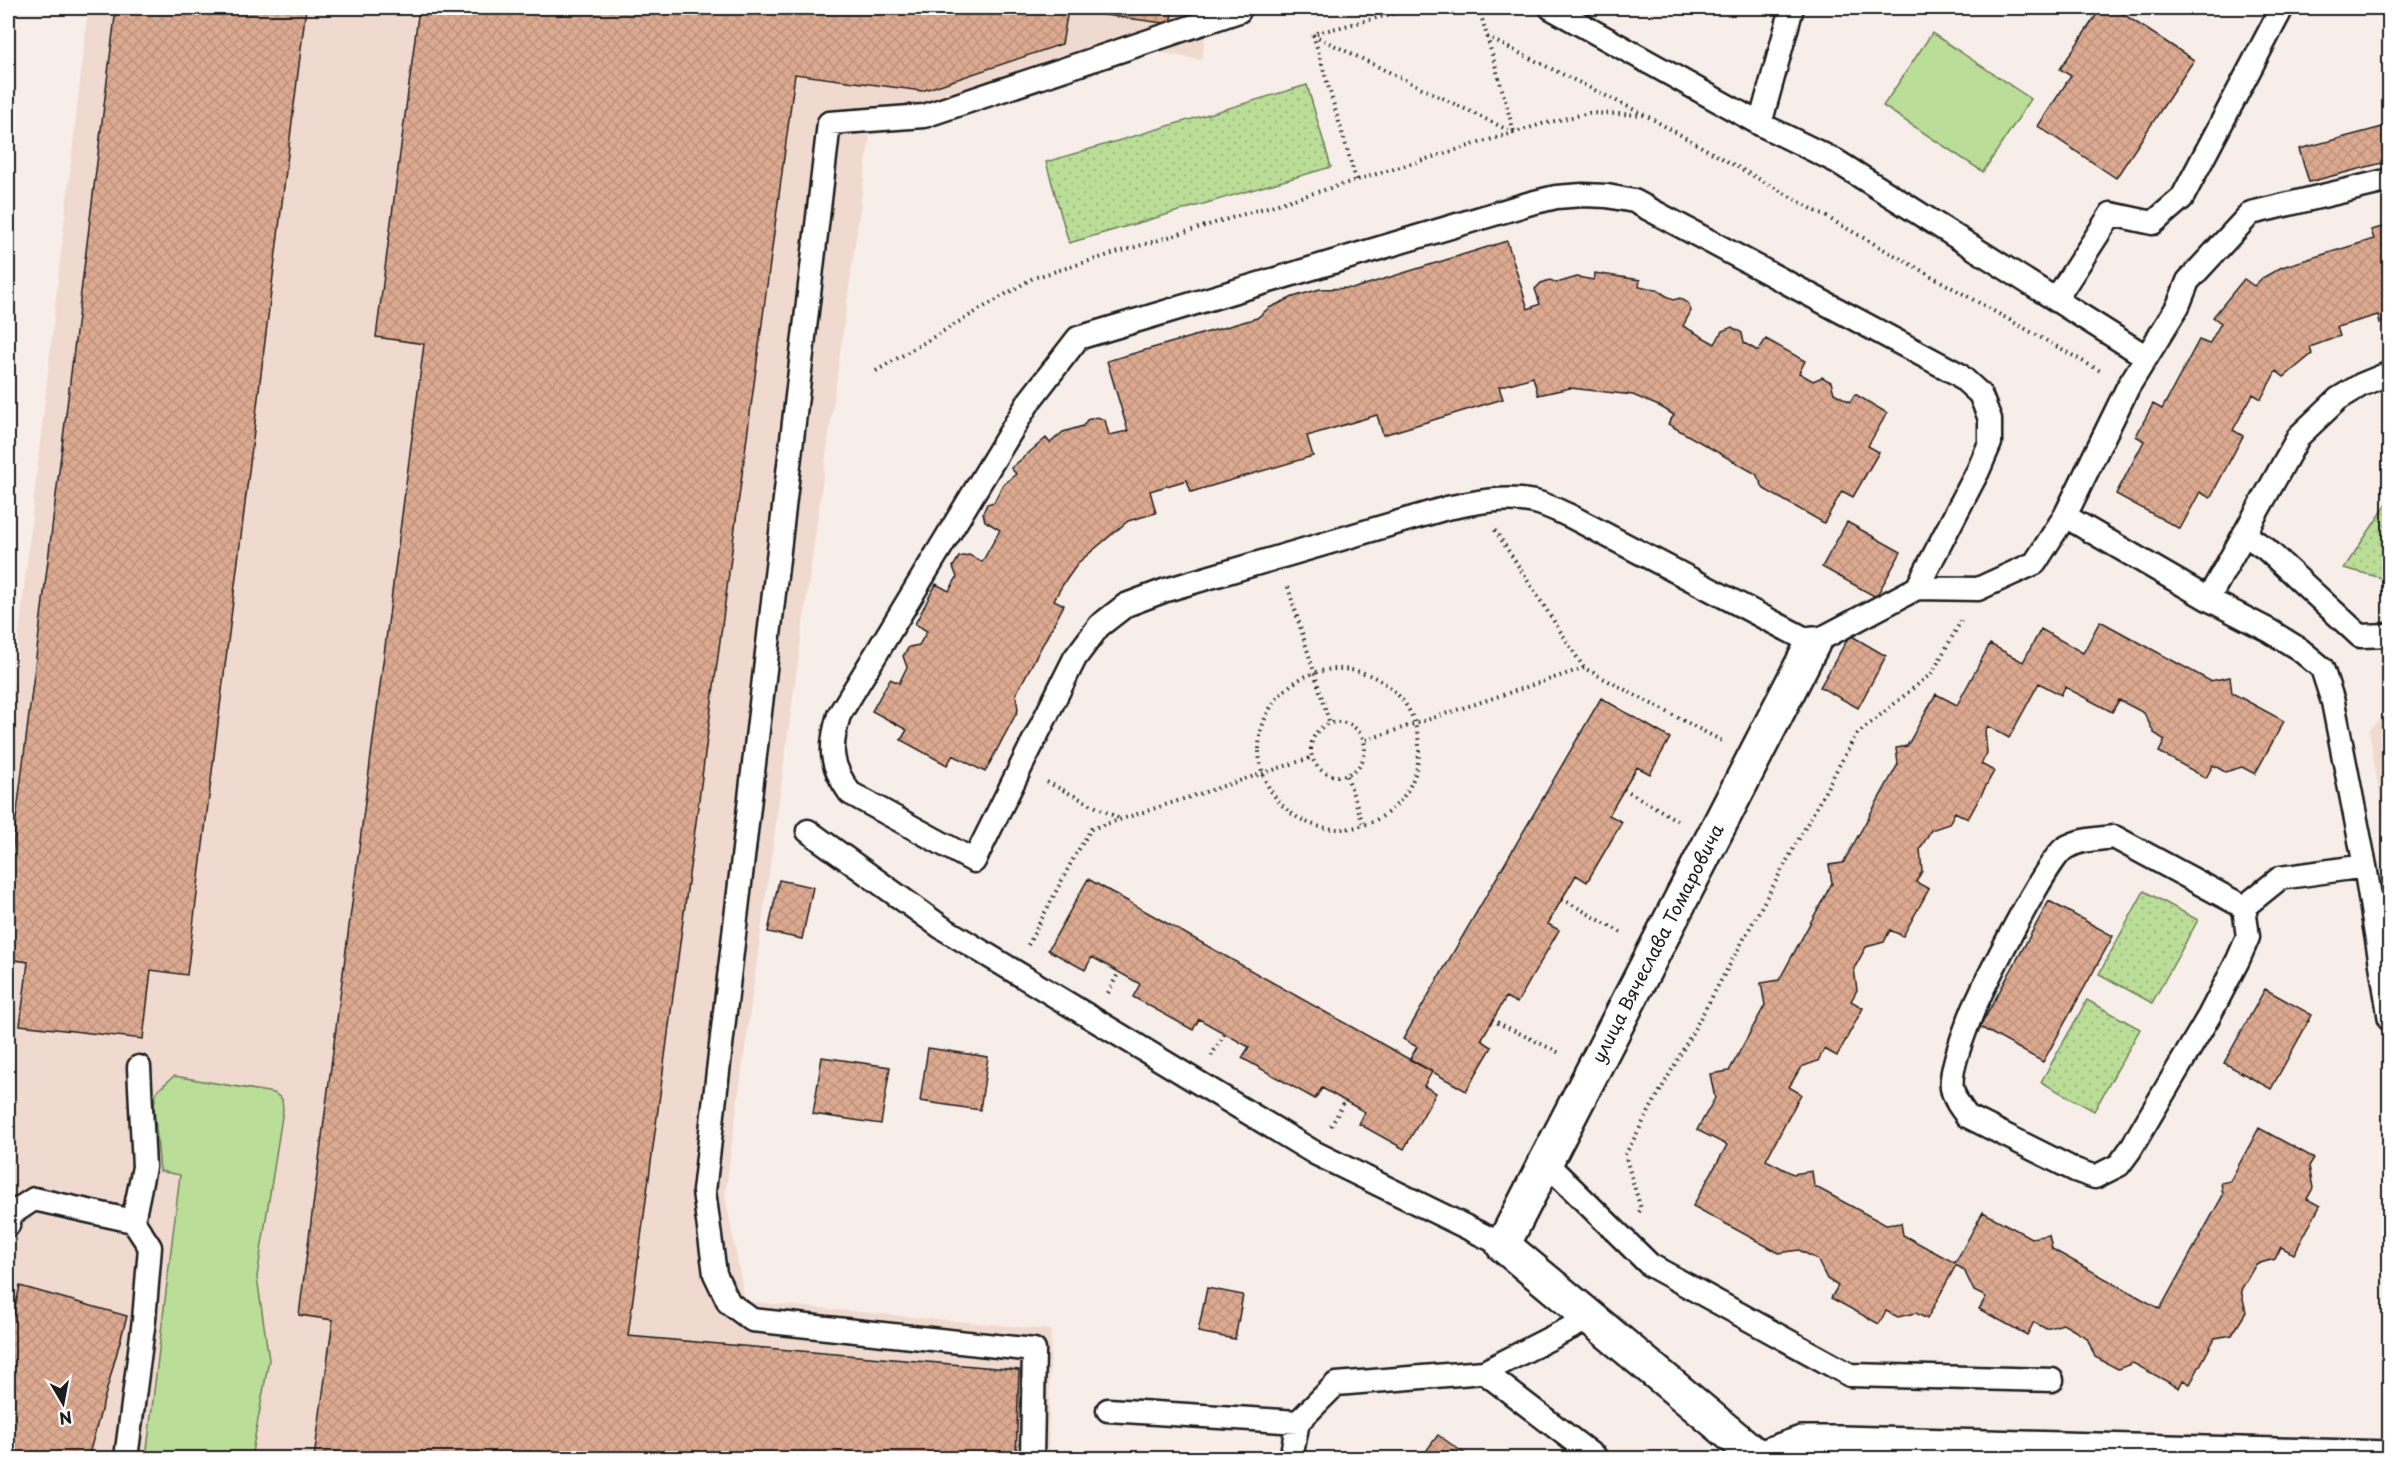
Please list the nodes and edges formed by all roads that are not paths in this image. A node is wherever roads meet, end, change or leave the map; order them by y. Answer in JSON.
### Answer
{"nodes":[{"id":1,"x":1240,"y":8,"type":"edge"},
{"id":2,"x":1551,"y":8,"type":"edge"},
{"id":3,"x":1792,"y":8,"type":"edge"},
{"id":4,"x":2282,"y":8,"type":"edge"},
{"id":5,"x":1760,"y":124,"type":"junction"},
{"id":6,"x":2390,"y":180,"type":"edge"},
{"id":7,"x":2056,"y":299,"type":"junction"},
{"id":8,"x":2145,"y":356,"type":"junction"},
{"id":9,"x":2390,"y":373,"type":"edge"},
{"id":10,"x":2065,"y":516,"type":"junction"},
{"id":11,"x":2244,"y":534,"type":"junction"},
{"id":12,"x":1917,"y":588,"type":"junction"},
{"id":13,"x":2208,"y":599,"type":"junction"},
{"id":14,"x":2390,"y":635,"type":"edge"},
{"id":15,"x":1813,"y":643,"type":"junction"},
{"id":16,"x":808,"y":831,"type":"dead end"},
{"id":17,"x":2365,"y":866,"type":"junction"},
{"id":18,"x":2244,"y":907,"type":"junction"},
{"id":19,"x":2390,"y":1020,"type":"edge"},
{"id":20,"x":139,"y":1066,"type":"dead end"},
{"id":21,"x":1545,"y":1162,"type":"junction"},
{"id":22,"x":133,"y":1221,"type":"junction"},
{"id":23,"x":8,"y":1225,"type":"edge"},
{"id":24,"x":1503,"y":1245,"type":"junction"},
{"id":25,"x":1590,"y":1318,"type":"junction"},
{"id":26,"x":1484,"y":1372,"type":"junction"},
{"id":27,"x":2052,"y":1380,"type":"dead end"},
{"id":28,"x":1108,"y":1410,"type":"dead end"},
{"id":29,"x":1298,"y":1422,"type":"junction"},
{"id":30,"x":126,"y":1458,"type":"edge"},
{"id":31,"x":1032,"y":1458,"type":"edge"},
{"id":32,"x":1291,"y":1458,"type":"edge"},
{"id":33,"x":1596,"y":1458,"type":"edge"},
{"id":34,"x":1759,"y":1458,"type":"edge"},
{"id":35,"x":2390,"y":1458,"type":"edge"}],
"edges":[{"from":1,"to":31,"type":"lane"},
{"from":2,"to":5,"type":"lane"},
{"from":3,"to":5,"type":"lane"},
{"from":4,"to":7,"type":"lane"},
{"from":5,"to":7,"type":"lane"},
{"from":6,"to":8,"type":"lane"},
{"from":7,"to":8,"type":"lane"},
{"from":8,"to":10,"type":"lane"},
{"from":9,"to":11,"type":"lane"},
{"from":10,"to":12,"type":"lane"},
{"from":10,"to":13,"type":"lane"},
{"from":11,"to":13,"type":"lane"},
{"from":11,"to":14,"type":"lane"},
{"from":12,"to":15,"type":"lane"},
{"from":12,"to":15,"type":"lane"},
{"from":13,"to":17,"type":"lane"},
{"from":15,"to":21,"type":"street","name":"улица Вячеслава Томаровича"},
{"from":16,"to":24,"type":"lane"},
{"from":17,"to":18,"type":"lane"},
{"from":17,"to":19,"type":"lane"},
{"from":18,"to":18,"type":"lane"},
{"from":20,"to":22,"type":"lane"},
{"from":21,"to":24,"type":"street","name":"улица Вячеслава Томаровича"},
{"from":21,"to":27,"type":"lane"},
{"from":22,"to":23,"type":"lane"},
{"from":22,"to":30,"type":"lane"},
{"from":24,"to":25,"type":"street"},
{"from":25,"to":26,"type":"lane"},
{"from":25,"to":34,"type":"street"},
{"from":26,"to":29,"type":"lane"},
{"from":26,"to":33,"type":"lane"},
{"from":28,"to":29,"type":"lane"},
{"from":29,"to":32,"type":"lane"},
{"from":34,"to":35,"type":"street"}]}
